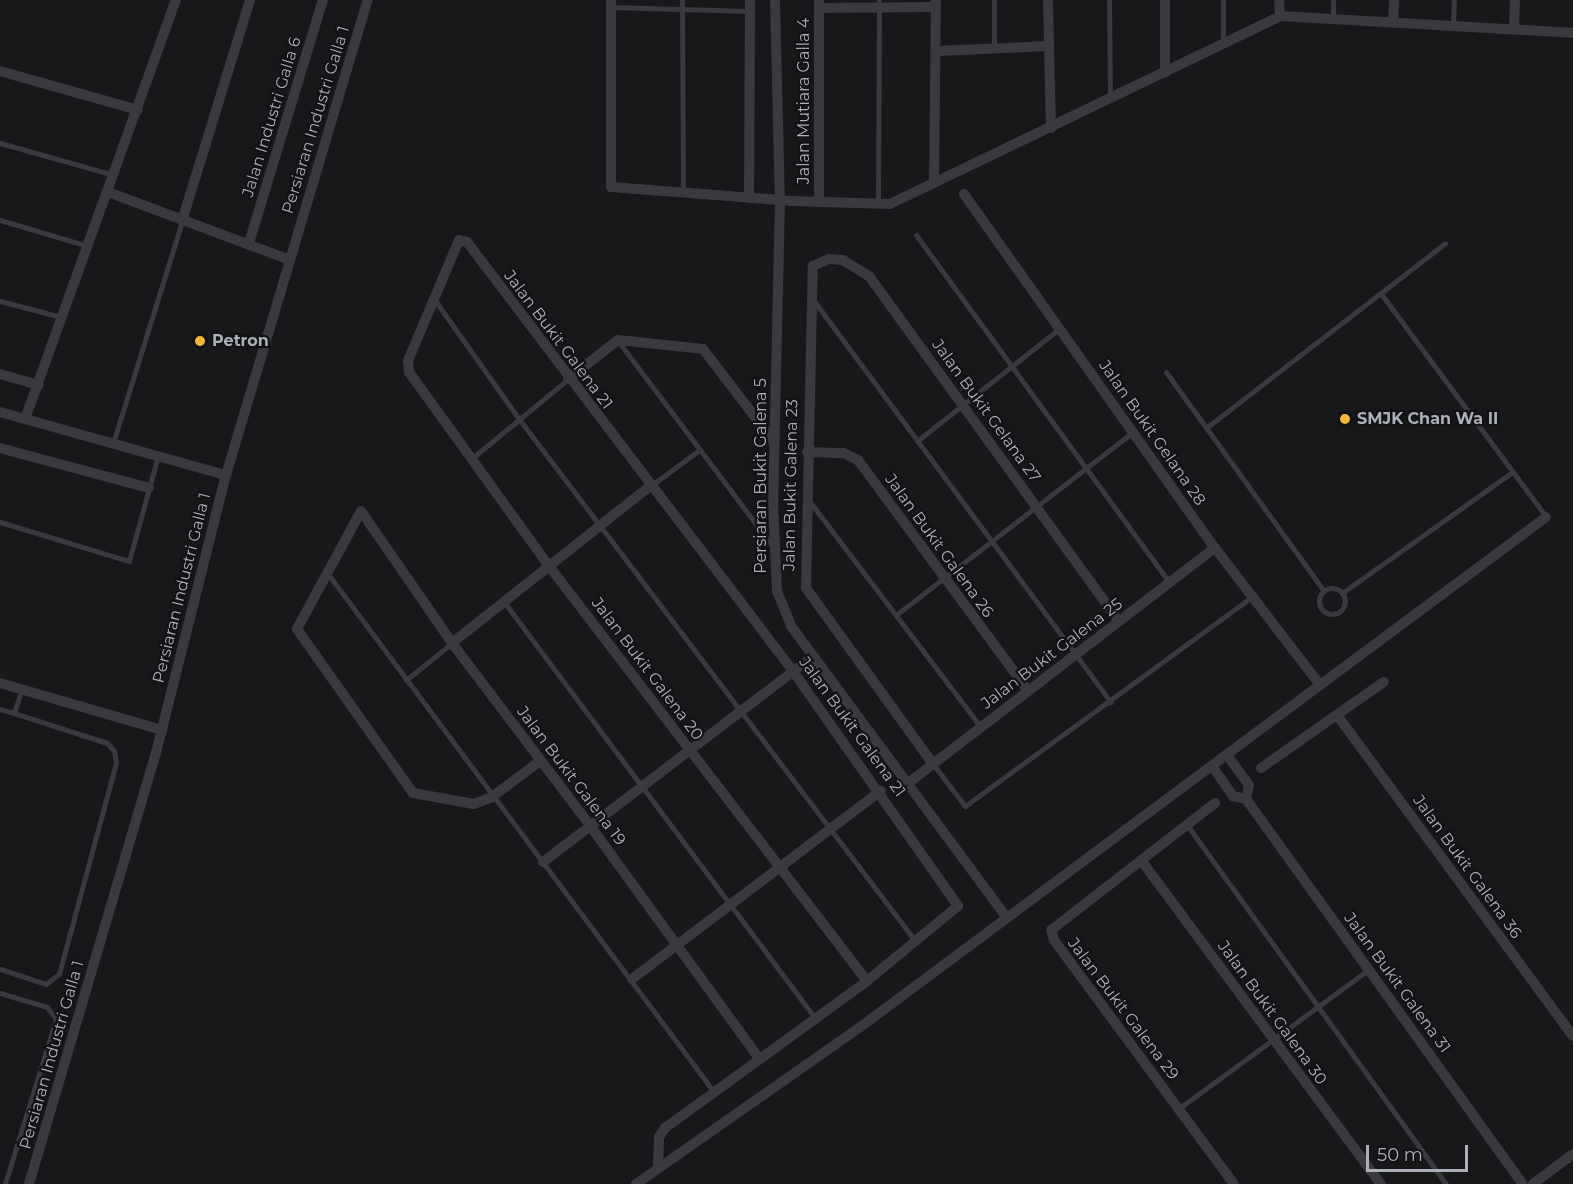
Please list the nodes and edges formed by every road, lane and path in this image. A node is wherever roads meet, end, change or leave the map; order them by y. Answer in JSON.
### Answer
{"nodes":[{"id":1,"x":176,"y":0,"type":"edge"},
{"id":2,"x":250,"y":0,"type":"edge"},
{"id":3,"x":323,"y":0,"type":"edge"},
{"id":4,"x":368,"y":0,"type":"edge"},
{"id":5,"x":682,"y":0,"type":"edge"},
{"id":6,"x":775,"y":0,"type":"edge"},
{"id":7,"x":994,"y":0,"type":"edge"},
{"id":8,"x":1048,"y":0,"type":"edge"},
{"id":9,"x":1109,"y":0,"type":"edge"},
{"id":10,"x":1165,"y":0,"type":"edge"},
{"id":11,"x":1223,"y":0,"type":"edge"},
{"id":12,"x":1279,"y":0,"type":"edge"},
{"id":13,"x":1333,"y":0,"type":"edge"},
{"id":14,"x":1394,"y":0,"type":"edge"},
{"id":15,"x":1454,"y":0,"type":"edge"},
{"id":16,"x":1515,"y":0,"type":"edge"},
{"id":17,"x":879,"y":3,"type":"edge"},
{"id":18,"x":936,"y":3,"type":"edge"},
{"id":19,"x":610,"y":4,"type":"edge"},
{"id":20,"x":819,"y":4,"type":"edge"},
{"id":21,"x":750,"y":5,"type":"edge"},
{"id":22,"x":682,"y":10,"type":"junction"},
{"id":23,"x":1280,"y":16,"type":"junction"},
{"id":24,"x":1333,"y":19,"type":"junction"},
{"id":25,"x":1392,"y":22,"type":"junction"},
{"id":26,"x":1454,"y":25,"type":"junction"},
{"id":27,"x":1514,"y":29,"type":"junction"},
{"id":28,"x":1573,"y":33,"type":"edge"},
{"id":29,"x":1223,"y":44,"type":"junction"},
{"id":30,"x":1049,"y":46,"type":"junction"},
{"id":31,"x":994,"y":48,"type":"junction"},
{"id":32,"x":936,"y":51,"type":"junction"},
{"id":33,"x":0,"y":71,"type":"edge"},
{"id":34,"x":1165,"y":72,"type":"junction"},
{"id":35,"x":1110,"y":99,"type":"junction"},
{"id":36,"x":138,"y":110,"type":"junction"},
{"id":37,"x":1051,"y":128,"type":"junction"},
{"id":38,"x":0,"y":143,"type":"edge"},
{"id":39,"x":115,"y":176,"type":"junction"},
{"id":40,"x":934,"y":183,"type":"junction"},
{"id":41,"x":108,"y":192,"type":"junction"},
{"id":42,"x":683,"y":192,"type":"junction"},
{"id":43,"x":964,"y":195,"type":"dead end"},
{"id":44,"x":749,"y":198,"type":"junction"},
{"id":45,"x":780,"y":200,"type":"junction"},
{"id":46,"x":819,"y":202,"type":"junction"},
{"id":47,"x":878,"y":203,"type":"junction"},
{"id":48,"x":0,"y":220,"type":"edge"},
{"id":49,"x":182,"y":221,"type":"junction"},
{"id":50,"x":916,"y":236,"type":"dead end"},
{"id":51,"x":249,"y":243,"type":"junction"},
{"id":52,"x":1445,"y":243,"type":"dead end"},
{"id":53,"x":89,"y":246,"type":"junction"},
{"id":54,"x":290,"y":260,"type":"junction"},
{"id":55,"x":810,"y":273,"type":"joint"},
{"id":56,"x":809,"y":295,"type":"junction"},
{"id":57,"x":1382,"y":295,"type":"junction"},
{"id":58,"x":433,"y":297,"type":"junction"},
{"id":59,"x":0,"y":301,"type":"edge"},
{"id":60,"x":63,"y":317,"type":"junction"},
{"id":61,"x":1059,"y":329,"type":"junction"},
{"id":62,"x":618,"y":340,"type":"junction"},
{"id":63,"x":1011,"y":365,"type":"junction"},
{"id":64,"x":1166,"y":372,"type":"dead end"},
{"id":65,"x":0,"y":374,"type":"edge"},
{"id":66,"x":567,"y":380,"type":"junction"},
{"id":67,"x":38,"y":385,"type":"junction"},
{"id":68,"x":962,"y":402,"type":"junction"},
{"id":69,"x":0,"y":412,"type":"edge"},
{"id":70,"x":25,"y":419,"type":"junction"},
{"id":71,"x":519,"y":419,"type":"junction"},
{"id":72,"x":1206,"y":428,"type":"junction"},
{"id":73,"x":1133,"y":432,"type":"junction"},
{"id":74,"x":917,"y":441,"type":"junction"},
{"id":75,"x":774,"y":442,"type":"junction"},
{"id":76,"x":113,"y":444,"type":"junction"},
{"id":77,"x":0,"y":448,"type":"edge"},
{"id":78,"x":698,"y":451,"type":"junction"},
{"id":79,"x":807,"y":452,"type":"junction"},
{"id":80,"x":158,"y":456,"type":"junction"},
{"id":81,"x":470,"y":460,"type":"junction"},
{"id":82,"x":1086,"y":468,"type":"junction"},
{"id":83,"x":1512,"y":472,"type":"junction"},
{"id":84,"x":226,"y":475,"type":"junction"},
{"id":85,"x":650,"y":486,"type":"junction"},
{"id":86,"x":149,"y":488,"type":"junction"},
{"id":87,"x":805,"y":496,"type":"junction"},
{"id":88,"x":1036,"y":505,"type":"junction"},
{"id":89,"x":1546,"y":517,"type":"joint"},
{"id":90,"x":0,"y":522,"type":"edge"},
{"id":91,"x":602,"y":525,"type":"junction"},
{"id":92,"x":991,"y":540,"type":"junction"},
{"id":93,"x":1215,"y":548,"type":"junction"},
{"id":94,"x":776,"y":551,"type":"junction"},
{"id":95,"x":549,"y":566,"type":"junction"},
{"id":96,"x":327,"y":573,"type":"junction"},
{"id":97,"x":944,"y":577,"type":"junction"},
{"id":98,"x":1170,"y":583,"type":"junction"},
{"id":99,"x":1324,"y":591,"type":"junction"},
{"id":100,"x":1342,"y":593,"type":"junction"},
{"id":101,"x":1252,"y":597,"type":"junction"},
{"id":102,"x":504,"y":602,"type":"junction"},
{"id":103,"x":896,"y":615,"type":"junction"},
{"id":104,"x":1119,"y":621,"type":"junction"},
{"id":105,"x":452,"y":643,"type":"junction"},
{"id":106,"x":1076,"y":655,"type":"junction"},
{"id":107,"x":813,"y":656,"type":"junction"},
{"id":108,"x":793,"y":671,"type":"junction"},
{"id":109,"x":406,"y":680,"type":"junction"},
{"id":110,"x":1384,"y":682,"type":"dead end"},
{"id":111,"x":0,"y":683,"type":"edge"},
{"id":112,"x":1320,"y":685,"type":"junction"},
{"id":113,"x":22,"y":689,"type":"junction"},
{"id":114,"x":1028,"y":691,"type":"junction"},
{"id":115,"x":1111,"y":702,"type":"junction"},
{"id":116,"x":0,"y":709,"type":"edge"},
{"id":117,"x":743,"y":711,"type":"junction"},
{"id":118,"x":14,"y":712,"type":"junction"},
{"id":119,"x":1337,"y":715,"type":"junction"},
{"id":120,"x":981,"y":727,"type":"junction"},
{"id":121,"x":162,"y":729,"type":"junction"},
{"id":122,"x":691,"y":751,"type":"junction"},
{"id":123,"x":1227,"y":755,"type":"junction"},
{"id":124,"x":540,"y":761,"type":"junction"},
{"id":125,"x":933,"y":764,"type":"junction"},
{"id":126,"x":1212,"y":766,"type":"junction"},
{"id":127,"x":1261,"y":768,"type":"dead end"},
{"id":128,"x":907,"y":784,"type":"junction"},
{"id":129,"x":645,"y":788,"type":"junction"},
{"id":130,"x":881,"y":791,"type":"junction"},
{"id":131,"x":492,"y":797,"type":"junction"},
{"id":132,"x":1246,"y":799,"type":"junction"},
{"id":133,"x":1215,"y":803,"type":"dead end"},
{"id":134,"x":1187,"y":825,"type":"junction"},
{"id":135,"x":591,"y":827,"type":"junction"},
{"id":136,"x":830,"y":829,"type":"junction"},
{"id":137,"x":1141,"y":860,"type":"junction"},
{"id":138,"x":543,"y":862,"type":"junction"},
{"id":139,"x":778,"y":868,"type":"junction"},
{"id":140,"x":731,"y":904,"type":"junction"},
{"id":141,"x":1005,"y":915,"type":"junction"},
{"id":142,"x":916,"y":942,"type":"junction"},
{"id":143,"x":675,"y":944,"type":"junction"},
{"id":144,"x":0,"y":969,"type":"edge"},
{"id":145,"x":1368,"y":970,"type":"junction"},
{"id":146,"x":632,"y":979,"type":"junction"},
{"id":147,"x":867,"y":981,"type":"junction"},
{"id":148,"x":0,"y":993,"type":"edge"},
{"id":149,"x":1320,"y":1005,"type":"junction"},
{"id":150,"x":815,"y":1018,"type":"junction"},
{"id":151,"x":1573,"y":1036,"type":"edge"},
{"id":152,"x":1273,"y":1039,"type":"junction"},
{"id":153,"x":759,"y":1058,"type":"junction"},
{"id":154,"x":714,"y":1092,"type":"junction"},
{"id":155,"x":1178,"y":1109,"type":"junction"},
{"id":156,"x":1573,"y":1154,"type":"edge"},
{"id":157,"x":658,"y":1168,"type":"junction"},
{"id":158,"x":5,"y":1184,"type":"edge"},
{"id":159,"x":29,"y":1184,"type":"edge"},
{"id":160,"x":636,"y":1184,"type":"edge"},
{"id":161,"x":1234,"y":1184,"type":"edge"},
{"id":162,"x":1381,"y":1184,"type":"edge"},
{"id":163,"x":1446,"y":1184,"type":"edge"},
{"id":164,"x":1523,"y":1184,"type":"edge"},
{"id":165,"x":1533,"y":1184,"type":"edge"}],
"edges":[{"from":1,"to":36,"type":"street"},
{"from":2,"to":49,"type":"street"},
{"from":3,"to":51,"type":"street","name":"Jalan Industri Galla 6"},
{"from":4,"to":54,"type":"street","name":"Persiaran Industri Galla 1"},
{"from":5,"to":22,"type":"lane"},
{"from":6,"to":45,"type":"street","name":"Persiaran Bukit Galena 5"},
{"from":7,"to":31,"type":"lane"},
{"from":8,"to":30,"type":"street"},
{"from":9,"to":35,"type":"lane"},
{"from":10,"to":34,"type":"street"},
{"from":11,"to":29,"type":"lane"},
{"from":12,"to":23,"type":"street"},
{"from":13,"to":24,"type":"lane"},
{"from":14,"to":25,"type":"street"},
{"from":15,"to":26,"type":"lane"},
{"from":16,"to":27,"type":"street"},
{"from":17,"to":18,"type":"street"},
{"from":17,"to":20,"type":"street"},
{"from":17,"to":47,"type":"lane"},
{"from":18,"to":32,"type":"street"},
{"from":19,"to":22,"type":"lane"},
{"from":19,"to":42,"type":"street"},
{"from":20,"to":46,"type":"street","name":"Jalan Mutiara Galla 4"},
{"from":21,"to":22,"type":"lane"},
{"from":21,"to":44,"type":"street"},
{"from":22,"to":42,"type":"lane"},
{"from":23,"to":24,"type":"street"},
{"from":23,"to":29,"type":"street"},
{"from":24,"to":25,"type":"street"},
{"from":25,"to":26,"type":"street"},
{"from":26,"to":27,"type":"street"},
{"from":27,"to":28,"type":"street"},
{"from":29,"to":34,"type":"street"},
{"from":30,"to":31,"type":"street"},
{"from":30,"to":37,"type":"street"},
{"from":31,"to":32,"type":"street"},
{"from":32,"to":40,"type":"street"},
{"from":33,"to":36,"type":"street"},
{"from":34,"to":35,"type":"street"},
{"from":35,"to":37,"type":"street"},
{"from":36,"to":39,"type":"street"},
{"from":37,"to":40,"type":"street"},
{"from":38,"to":39,"type":"lane"},
{"from":39,"to":41,"type":"street"},
{"from":40,"to":47,"type":"street"},
{"from":41,"to":49,"type":"street"},
{"from":41,"to":53,"type":"street"},
{"from":42,"to":44,"type":"street"},
{"from":43,"to":61,"type":"street","name":"Jalan Bukit Gelana 28"},
{"from":44,"to":45,"type":"street"},
{"from":45,"to":46,"type":"street"},
{"from":45,"to":75,"type":"street","name":"Persiaran Bukit Galena 5"},
{"from":46,"to":47,"type":"street"},
{"from":48,"to":53,"type":"lane"},
{"from":49,"to":51,"type":"street"},
{"from":49,"to":76,"type":"lane"},
{"from":50,"to":63,"type":"lane"},
{"from":51,"to":54,"type":"street"},
{"from":52,"to":57,"type":"lane"},
{"from":53,"to":60,"type":"street"},
{"from":54,"to":84,"type":"street","name":"Persiaran Industri Galla 1"},
{"from":55,"to":56,"type":"street","name":"Jalan Bukit Galena 23"},
{"from":55,"to":68,"type":"street","name":"Jalan Bukit Gelana 27"},
{"from":56,"to":74,"type":"lane"},
{"from":56,"to":79,"type":"street","name":"Jalan Bukit Galena 23"},
{"from":57,"to":72,"type":"lane"},
{"from":57,"to":83,"type":"lane"},
{"from":58,"to":66,"type":"street","name":"Jalan Bukit Galena 21"},
{"from":58,"to":71,"type":"lane"},
{"from":58,"to":81,"type":"street","name":"Jalan Bukit Galena 20"},
{"from":59,"to":60,"type":"lane"},
{"from":60,"to":67,"type":"street"},
{"from":61,"to":63,"type":"lane"},
{"from":61,"to":73,"type":"street","name":"Jalan Bukit Gelana 28"},
{"from":62,"to":66,"type":"street"},
{"from":62,"to":75,"type":"street"},
{"from":62,"to":78,"type":"lane"},
{"from":63,"to":68,"type":"lane"},
{"from":63,"to":82,"type":"lane"},
{"from":64,"to":72,"type":"lane"},
{"from":65,"to":67,"type":"street"},
{"from":66,"to":71,"type":"lane"},
{"from":66,"to":85,"type":"street","name":"Jalan Bukit Galena 21"},
{"from":67,"to":70,"type":"street"},
{"from":68,"to":74,"type":"lane"},
{"from":68,"to":88,"type":"street","name":"Jalan Bukit Gelana 27"},
{"from":69,"to":70,"type":"street"},
{"from":70,"to":76,"type":"street"},
{"from":71,"to":81,"type":"lane"},
{"from":71,"to":91,"type":"lane"},
{"from":72,"to":99,"type":"lane"},
{"from":73,"to":82,"type":"lane"},
{"from":73,"to":93,"type":"street","name":"Jalan Bukit Gelana 28"},
{"from":74,"to":92,"type":"lane"},
{"from":75,"to":94,"type":"street","name":"Persiaran Bukit Galena 5"},
{"from":76,"to":80,"type":"street"},
{"from":77,"to":86,"type":"street"},
{"from":78,"to":85,"type":"lane"},
{"from":78,"to":94,"type":"lane"},
{"from":79,"to":87,"type":"street","name":"Jalan Bukit Galena 23"},
{"from":79,"to":97,"type":"street","name":"Jalan Bukit Galena 26"},
{"from":80,"to":84,"type":"street"},
{"from":80,"to":86,"type":"lane"},
{"from":81,"to":95,"type":"street","name":"Jalan Bukit Galena 20"},
{"from":82,"to":88,"type":"lane"},
{"from":82,"to":98,"type":"lane"},
{"from":83,"to":89,"type":"lane"},
{"from":83,"to":100,"type":"lane"},
{"from":84,"to":121,"type":"street","name":"Persiaran Industri Galla 1"},
{"from":85,"to":91,"type":"street"},
{"from":85,"to":108,"type":"street","name":"Jalan Bukit Galena 21"},
{"from":86,"to":90,"type":"lane"},
{"from":87,"to":103,"type":"lane"},
{"from":87,"to":125,"type":"street","name":"Jalan Bukit Galena 23"},
{"from":88,"to":92,"type":"lane"},
{"from":88,"to":104,"type":"street","name":"Jalan Bukit Gelana 27"},
{"from":89,"to":112,"type":"street"},
{"from":91,"to":95,"type":"street"},
{"from":91,"to":117,"type":"lane"},
{"from":92,"to":97,"type":"lane"},
{"from":92,"to":106,"type":"lane"},
{"from":93,"to":98,"type":"street","name":"Jalan Bukit Galena 25"},
{"from":93,"to":101,"type":"street","name":"Jalan Bukit Gelana 28"},
{"from":94,"to":107,"type":"street","name":"Persiaran Bukit Galena 5"},
{"from":95,"to":102,"type":"street"},
{"from":95,"to":122,"type":"street","name":"Jalan Bukit Galena 20"},
{"from":96,"to":105,"type":"street","name":"Jalan Bukit Galena 19"},
{"from":96,"to":109,"type":"lane"},
{"from":96,"to":131,"type":"street"},
{"from":97,"to":103,"type":"lane"},
{"from":97,"to":114,"type":"street","name":"Jalan Bukit Galena 26"},
{"from":98,"to":104,"type":"street","name":"Jalan Bukit Galena 25"},
{"from":99,"to":100,"type":"lane"},
{"from":99,"to":100,"type":"lane"},
{"from":101,"to":112,"type":"street","name":"Jalan Bukit Gelana 28"},
{"from":101,"to":115,"type":"lane"},
{"from":102,"to":105,"type":"street"},
{"from":102,"to":129,"type":"lane"},
{"from":103,"to":120,"type":"lane"},
{"from":104,"to":106,"type":"street","name":"Jalan Bukit Galena 25"},
{"from":105,"to":109,"type":"lane"},
{"from":105,"to":124,"type":"street","name":"Jalan Bukit Galena 19"},
{"from":106,"to":114,"type":"street","name":"Jalan Bukit Galena 25"},
{"from":106,"to":115,"type":"lane"},
{"from":107,"to":108,"type":"street"},
{"from":107,"to":128,"type":"street","name":"Persiaran Bukit Galena 5"},
{"from":108,"to":117,"type":"street"},
{"from":108,"to":130,"type":"street","name":"Jalan Bukit Galena 21"},
{"from":109,"to":131,"type":"lane"},
{"from":110,"to":119,"type":"street"},
{"from":111,"to":113,"type":"street"},
{"from":112,"to":123,"type":"street"},
{"from":113,"to":118,"type":"lane"},
{"from":113,"to":121,"type":"street"},
{"from":114,"to":120,"type":"street","name":"Jalan Bukit Galena 25"},
{"from":115,"to":125,"type":"lane"},
{"from":116,"to":118,"type":"lane"},
{"from":117,"to":122,"type":"street"},
{"from":117,"to":136,"type":"lane"},
{"from":118,"to":144,"type":"lane"},
{"from":119,"to":127,"type":"street"},
{"from":119,"to":151,"type":"street","name":"Jalan Bukit Galena 36"},
{"from":120,"to":125,"type":"street","name":"Jalan Bukit Galena 25"},
{"from":121,"to":159,"type":"street","name":"Persiaran Industri Galla 1"},
{"from":122,"to":129,"type":"street"},
{"from":122,"to":139,"type":"street","name":"Jalan Bukit Galena 20"},
{"from":123,"to":126,"type":"street"},
{"from":123,"to":132,"type":"street","name":"Jalan Bukit Galena 31"},
{"from":124,"to":131,"type":"street"},
{"from":124,"to":135,"type":"street","name":"Jalan Bukit Galena 19"},
{"from":125,"to":128,"type":"street","name":"Jalan Bukit Galena 25"},
{"from":126,"to":132,"type":"street","name":"Jalan Bukit Galena 31"},
{"from":126,"to":141,"type":"street"},
{"from":128,"to":141,"type":"street","name":"Persiaran Bukit Galena 5"},
{"from":129,"to":135,"type":"street"},
{"from":129,"to":140,"type":"lane"},
{"from":130,"to":136,"type":"street"},
{"from":130,"to":142,"type":"street","name":"Jalan Bukit Galena 21"},
{"from":131,"to":138,"type":"lane"},
{"from":132,"to":145,"type":"street","name":"Jalan Bukit Galena 31"},
{"from":133,"to":134,"type":"street","name":"Jalan Bukit Galena 29"},
{"from":134,"to":137,"type":"street","name":"Jalan Bukit Galena 29"},
{"from":134,"to":149,"type":"lane"},
{"from":135,"to":138,"type":"street"},
{"from":135,"to":143,"type":"street","name":"Jalan Bukit Galena 19"},
{"from":136,"to":139,"type":"street"},
{"from":136,"to":142,"type":"lane"},
{"from":137,"to":152,"type":"street","name":"Jalan Bukit Galena 30"},
{"from":137,"to":155,"type":"street","name":"Jalan Bukit Galena 29"},
{"from":138,"to":146,"type":"lane"},
{"from":139,"to":140,"type":"street"},
{"from":139,"to":147,"type":"street","name":"Jalan Bukit Galena 20"},
{"from":140,"to":143,"type":"street"},
{"from":140,"to":150,"type":"lane"},
{"from":141,"to":157,"type":"street"},
{"from":142,"to":147,"type":"street","name":"Jalan Bukit Galena 21"},
{"from":143,"to":146,"type":"street"},
{"from":143,"to":153,"type":"street","name":"Jalan Bukit Galena 19"},
{"from":145,"to":149,"type":"lane"},
{"from":145,"to":164,"type":"street","name":"Jalan Bukit Galena 31"},
{"from":146,"to":154,"type":"lane"},
{"from":147,"to":150,"type":"street","name":"Jalan Bukit Galena 21"},
{"from":148,"to":158,"type":"lane"},
{"from":149,"to":152,"type":"lane"},
{"from":149,"to":163,"type":"lane"},
{"from":150,"to":153,"type":"street","name":"Jalan Bukit Galena 21"},
{"from":152,"to":155,"type":"lane"},
{"from":152,"to":162,"type":"street","name":"Jalan Bukit Galena 30"},
{"from":153,"to":154,"type":"street","name":"Jalan Bukit Galena 21"},
{"from":154,"to":157,"type":"street","name":"Jalan Bukit Galena 21"},
{"from":155,"to":161,"type":"street","name":"Jalan Bukit Galena 29"},
{"from":156,"to":165,"type":"street"},
{"from":157,"to":160,"type":"street"}]}
